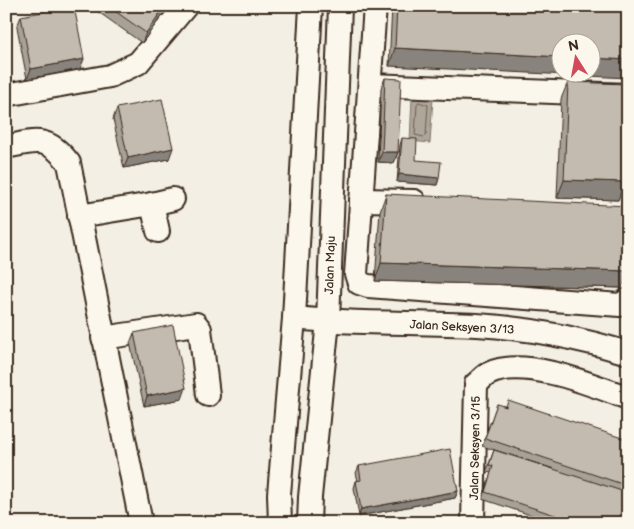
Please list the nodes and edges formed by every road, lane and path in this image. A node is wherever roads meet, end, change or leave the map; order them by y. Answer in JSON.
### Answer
{"nodes":[{"id":1,"x":186,"y":6,"type":"edge"},
{"id":2,"x":311,"y":6,"type":"edge"},
{"id":3,"x":340,"y":6,"type":"edge"},
{"id":4,"x":375,"y":6,"type":"edge"},
{"id":5,"x":368,"y":85,"type":"junction"},
{"id":6,"x":6,"y":95,"type":"edge"},
{"id":7,"x":628,"y":95,"type":"edge"},
{"id":8,"x":6,"y":147,"type":"edge"},
{"id":9,"x":361,"y":200,"type":"junction"},
{"id":10,"x":436,"y":201,"type":"edge"},
{"id":11,"x":79,"y":216,"type":"junction"},
{"id":12,"x":158,"y":231,"type":"dead end"},
{"id":13,"x":330,"y":281,"type":"junction"},
{"id":14,"x":628,"y":300,"type":"edge"},
{"id":15,"x":294,"y":318,"type":"junction"},
{"id":16,"x":328,"y":321,"type":"junction"},
{"id":17,"x":358,"y":323,"type":"junction"},
{"id":18,"x":103,"y":338,"type":"junction"},
{"id":19,"x":325,"y":345,"type":"junction"},
{"id":20,"x":628,"y":353,"type":"edge"},
{"id":21,"x":208,"y":395,"type":"dead end"},
{"id":22,"x":628,"y":398,"type":"edge"},
{"id":23,"x":140,"y":523,"type":"edge"},
{"id":24,"x":280,"y":523,"type":"edge"},
{"id":25,"x":310,"y":523,"type":"edge"},
{"id":26,"x":473,"y":523,"type":"edge"}],
"edges":[{"from":1,"to":6,"type":"street"},
{"from":2,"to":15,"type":"street"},
{"from":3,"to":13,"type":"street","name":"Jalan Maju"},
{"from":4,"to":5,"type":"street"},
{"from":5,"to":7,"type":"street"},
{"from":5,"to":9,"type":"street"},
{"from":8,"to":11,"type":"street"},
{"from":9,"to":10,"type":"street"},
{"from":9,"to":14,"type":"street"},
{"from":11,"to":12,"type":"street"},
{"from":11,"to":18,"type":"street"},
{"from":13,"to":16,"type":"street","name":"Jalan Maju"},
{"from":13,"to":17,"type":"street"},
{"from":15,"to":16,"type":"street","name":"Jalan Seksyen 3/13"},
{"from":15,"to":24,"type":"street"},
{"from":16,"to":17,"type":"street","name":"Jalan Seksyen 3/13"},
{"from":16,"to":19,"type":"street","name":"Jalan Maju"},
{"from":17,"to":19,"type":"street"},
{"from":17,"to":20,"type":"street","name":"Jalan Seksyen 3/13"},
{"from":18,"to":21,"type":"street"},
{"from":18,"to":23,"type":"street"},
{"from":19,"to":25,"type":"street","name":"Jalan Maju"},
{"from":22,"to":26,"type":"street","name":"Jalan Seksyen 3/15"}]}
